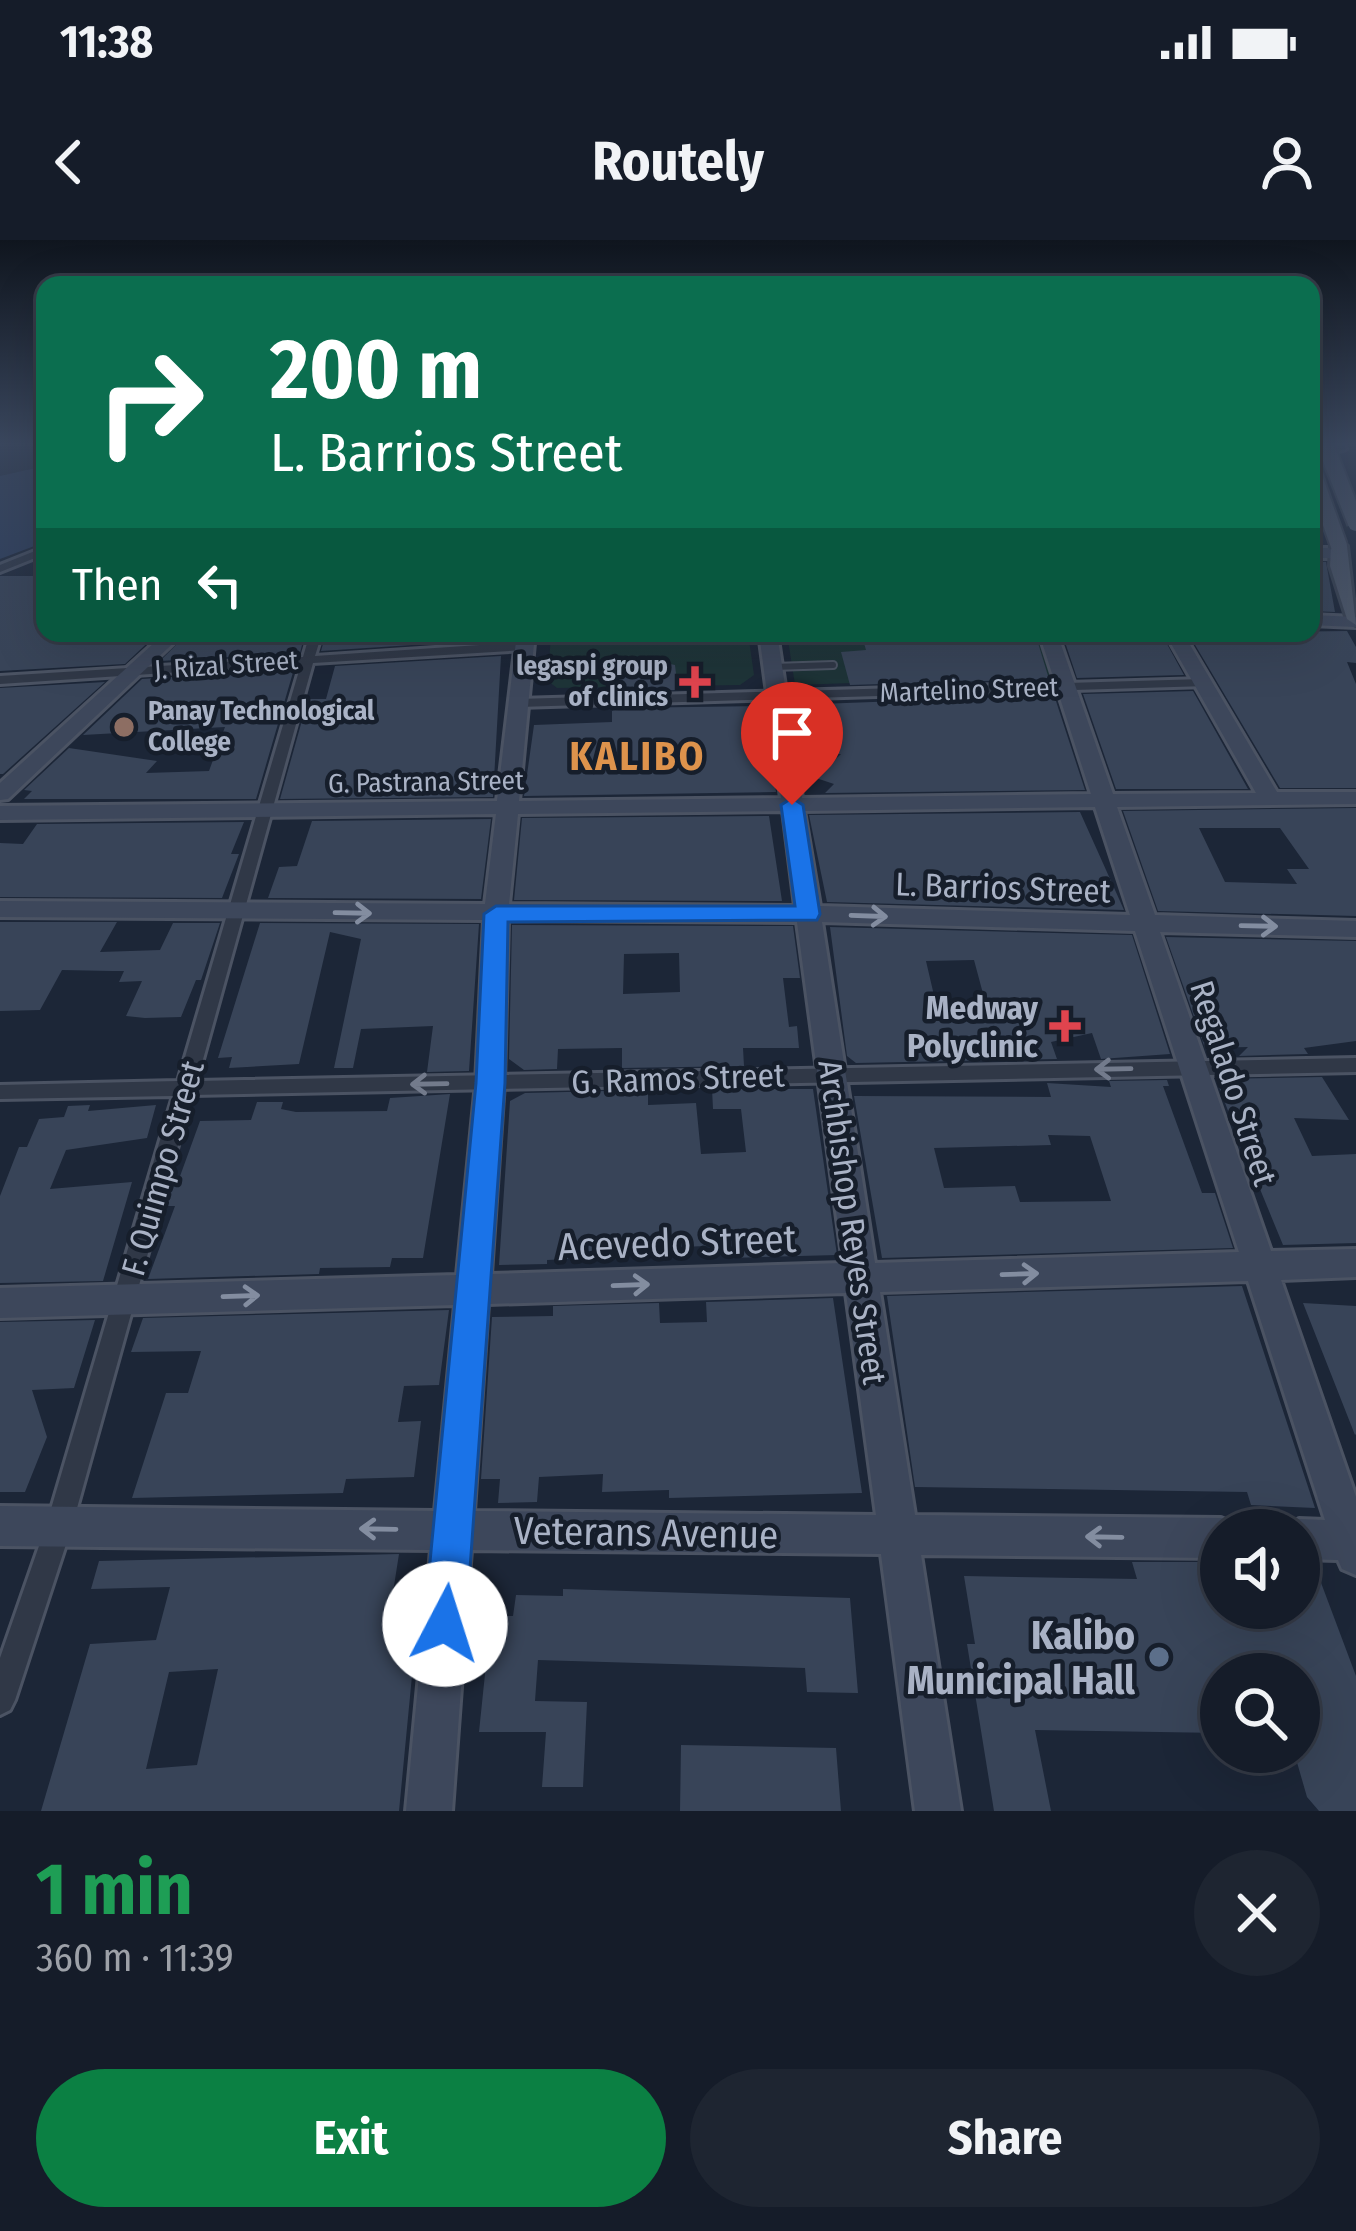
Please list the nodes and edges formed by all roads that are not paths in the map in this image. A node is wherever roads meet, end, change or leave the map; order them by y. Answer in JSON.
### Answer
{"nodes":[{"id":1,"x":1328,"y":517,"type":"edge"},
{"id":2,"x":1339,"y":550,"type":"junction"},
{"id":3,"x":1320,"y":552,"type":"edge"},
{"id":4,"x":36,"y":553,"type":"edge"},
{"id":5,"x":0,"y":568,"type":"edge"},
{"id":6,"x":1320,"y":620,"type":"edge"},
{"id":7,"x":1356,"y":621,"type":"edge"},
{"id":8,"x":165,"y":642,"type":"edge"},
{"id":9,"x":313,"y":642,"type":"edge"},
{"id":10,"x":503,"y":642,"type":"edge"},
{"id":11,"x":525,"y":642,"type":"edge"},
{"id":12,"x":769,"y":642,"type":"edge"},
{"id":13,"x":1051,"y":642,"type":"edge"},
{"id":14,"x":1179,"y":642,"type":"edge"},
{"id":15,"x":308,"y":660,"type":"junction"},
{"id":16,"x":833,"y":665,"type":"dead end"},
{"id":17,"x":773,"y":667,"type":"junction"},
{"id":18,"x":134,"y":671,"type":"junction"},
{"id":19,"x":0,"y":680,"type":"edge"},
{"id":20,"x":1203,"y":683,"type":"junction"},
{"id":21,"x":1064,"y":688,"type":"junction"},
{"id":22,"x":777,"y":695,"type":"junction"},
{"id":23,"x":518,"y":703,"type":"junction"},
{"id":24,"x":0,"y":794,"type":"edge"},
{"id":25,"x":1356,"y":798,"type":"edge"},
{"id":26,"x":1270,"y":799,"type":"junction"},
{"id":27,"x":1102,"y":801,"type":"junction"},
{"id":28,"x":792,"y":805,"type":"junction"},
{"id":29,"x":507,"y":808,"type":"junction"},
{"id":30,"x":265,"y":810,"type":"junction"},
{"id":31,"x":0,"y":813,"type":"edge"},
{"id":32,"x":0,"y":909,"type":"edge"},
{"id":33,"x":236,"y":911,"type":"junction"},
{"id":34,"x":496,"y":914,"type":"junction"},
{"id":35,"x":808,"y":914,"type":"junction"},
{"id":36,"x":1143,"y":924,"type":"junction"},
{"id":37,"x":1356,"y":929,"type":"edge"},
{"id":38,"x":1356,"y":1065,"type":"edge"},
{"id":39,"x":1192,"y":1068,"type":"junction"},
{"id":40,"x":832,"y":1074,"type":"junction"},
{"id":41,"x":490,"y":1083,"type":"junction"},
{"id":42,"x":184,"y":1088,"type":"junction"},
{"id":43,"x":0,"y":1092,"type":"edge"},
{"id":44,"x":1356,"y":1263,"type":"edge"},
{"id":45,"x":1257,"y":1267,"type":"junction"},
{"id":46,"x":861,"y":1279,"type":"junction"},
{"id":47,"x":473,"y":1290,"type":"junction"},
{"id":48,"x":124,"y":1299,"type":"junction"},
{"id":49,"x":0,"y":1303,"type":"edge"},
{"id":50,"x":0,"y":1526,"type":"edge"},
{"id":51,"x":59,"y":1526,"type":"junction"},
{"id":52,"x":453,"y":1530,"type":"junction"},
{"id":53,"x":898,"y":1535,"type":"junction"},
{"id":54,"x":1200,"y":1538,"type":"edge"},
{"id":55,"x":1320,"y":1541,"type":"edge"},
{"id":56,"x":1354,"y":1545,"type":"edge"},
{"id":57,"x":0,"y":1700,"type":"edge"},
{"id":58,"x":429,"y":1811,"type":"edge"},
{"id":59,"x":938,"y":1811,"type":"edge"}],
"edges":[{"from":1,"to":2,"type":"main road","bridge":true},
{"from":2,"to":3,"type":"street"},
{"from":2,"to":7,"type":"main road"},
{"from":4,"to":5,"type":"street"},
{"from":6,"to":7,"type":"street"},
{"from":8,"to":18,"type":"street"},
{"from":9,"to":15,"type":"street","name":"F. Quimpo Street"},
{"from":10,"to":15,"type":"street","name":"J. Rizal Street"},
{"from":11,"to":23,"type":"street"},
{"from":12,"to":17,"type":"street","name":"Archbishop Reyes Street"},
{"from":13,"to":21,"type":"street","name":"Regalado Street"},
{"from":14,"to":20,"type":"street"},
{"from":15,"to":18,"type":"street","name":"J. Rizal Street"},
{"from":15,"to":30,"type":"street","name":"F. Quimpo Street"},
{"from":16,"to":17,"type":"lane"},
{"from":17,"to":22,"type":"street","name":"Archbishop Reyes Street"},
{"from":18,"to":19,"type":"street","name":"J. Rizal Street"},
{"from":18,"to":24,"type":"street"},
{"from":20,"to":21,"type":"street","name":"Martelino Street"},
{"from":20,"to":26,"type":"street"},
{"from":21,"to":22,"type":"street","name":"Martelino Street"},
{"from":21,"to":27,"type":"street","name":"Regalado Street"},
{"from":22,"to":23,"type":"street","name":"Martelino Street"},
{"from":22,"to":28,"type":"street","name":"Archbishop Reyes Street"},
{"from":23,"to":29,"type":"street"},
{"from":25,"to":26,"type":"street","name":"G. Pastrana Street"},
{"from":26,"to":27,"type":"street","name":"G. Pastrana Street"},
{"from":27,"to":28,"type":"street","name":"G. Pastrana Street"},
{"from":27,"to":36,"type":"street","name":"Regalado Street"},
{"from":28,"to":29,"type":"street","name":"G. Pastrana Street"},
{"from":28,"to":35,"type":"street","name":"Archbishop Reyes Street"},
{"from":29,"to":30,"type":"street","name":"G. Pastrana Street"},
{"from":29,"to":34,"type":"street"},
{"from":30,"to":31,"type":"street","name":"G. Pastrana Street"},
{"from":30,"to":33,"type":"street","name":"F. Quimpo Street"},
{"from":32,"to":33,"type":"street","name":"L. Barrios Street"},
{"from":33,"to":34,"type":"street","name":"L. Barrios Street","one_way":true},
{"from":33,"to":42,"type":"street","name":"F. Quimpo Street"},
{"from":34,"to":35,"type":"street","name":"L. Barrios Street"},
{"from":34,"to":41,"type":"street"},
{"from":35,"to":36,"type":"street","name":"L. Barrios Street","one_way":true},
{"from":35,"to":40,"type":"street","name":"Archbishop Reyes Street"},
{"from":36,"to":37,"type":"street","name":"L. Barrios Street","one_way":true},
{"from":36,"to":39,"type":"street","name":"Regalado Street"},
{"from":38,"to":39,"type":"street","name":"G. Ramos Street"},
{"from":39,"to":40,"type":"street","name":"G. Ramos Street","one_way":true},
{"from":39,"to":45,"type":"street","name":"Regalado Street"},
{"from":40,"to":41,"type":"street","name":"G. Ramos Street"},
{"from":40,"to":46,"type":"street","name":"Archbishop Reyes Street"},
{"from":41,"to":42,"type":"street","name":"G. Ramos Street","one_way":true},
{"from":41,"to":47,"type":"street"},
{"from":42,"to":43,"type":"street","name":"G. Ramos Street"},
{"from":42,"to":48,"type":"street","name":"F. Quimpo Street"},
{"from":44,"to":45,"type":"street","name":"Acevedo Street"},
{"from":46,"to":45,"type":"street","name":"Acevedo Street","one_way":true},
{"from":45,"to":56,"type":"street","name":"Regalado Street"},
{"from":47,"to":46,"type":"street","name":"Acevedo Street","one_way":true},
{"from":46,"to":53,"type":"street","name":"Archbishop Reyes Street"},
{"from":48,"to":47,"type":"street","name":"Acevedo Street","one_way":true},
{"from":47,"to":52,"type":"street"},
{"from":48,"to":49,"type":"street","name":"Acevedo Street"},
{"from":48,"to":51,"type":"street","name":"F. Quimpo Street"},
{"from":50,"to":51,"type":"street","name":"Veterans Avenue"},
{"from":52,"to":51,"type":"street","name":"Veterans Avenue","one_way":true},
{"from":51,"to":57,"type":"street","name":"F. Quimpo Street"},
{"from":52,"to":53,"type":"street","name":"Veterans Avenue"},
{"from":52,"to":58,"type":"street"},
{"from":54,"to":53,"type":"street","name":"Veterans Avenue","one_way":true},
{"from":53,"to":59,"type":"street","name":"Archbishop Reyes Street"},
{"from":55,"to":56,"type":"street"}]}
